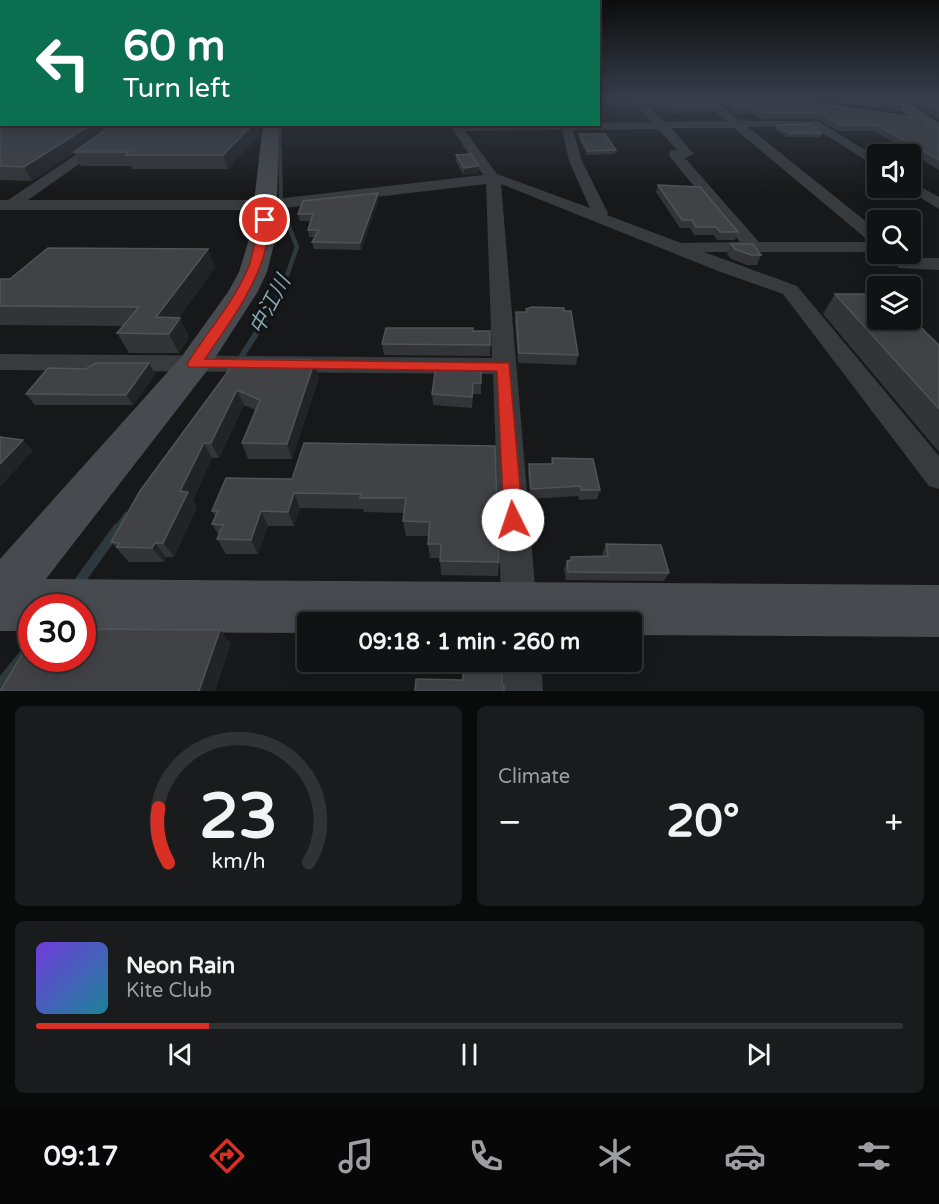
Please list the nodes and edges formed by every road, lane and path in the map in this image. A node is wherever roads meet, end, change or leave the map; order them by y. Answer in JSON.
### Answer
{"nodes":[{"id":1,"x":123,"y":129,"type":"edge"},
{"id":2,"x":271,"y":129,"type":"edge"},
{"id":3,"x":458,"y":129,"type":"edge"},
{"id":4,"x":572,"y":129,"type":"edge"},
{"id":5,"x":666,"y":129,"type":"edge"},
{"id":6,"x":743,"y":129,"type":"edge"},
{"id":7,"x":824,"y":129,"type":"edge"},
{"id":8,"x":867,"y":157,"type":"edge"},
{"id":9,"x":493,"y":179,"type":"junction"},
{"id":10,"x":921,"y":192,"type":"edge"},
{"id":11,"x":276,"y":204,"type":"junction"},
{"id":12,"x":939,"y":204,"type":"edge"},
{"id":13,"x":4,"y":207,"type":"edge"},
{"id":14,"x":595,"y":215,"type":"junction"},
{"id":15,"x":867,"y":231,"type":"edge"},
{"id":16,"x":677,"y":246,"type":"junction"},
{"id":17,"x":754,"y":247,"type":"junction"},
{"id":18,"x":867,"y":248,"type":"edge"},
{"id":19,"x":921,"y":264,"type":"edge"},
{"id":20,"x":939,"y":264,"type":"edge"},
{"id":21,"x":0,"y":362,"type":"edge"},
{"id":22,"x":202,"y":364,"type":"junction"},
{"id":23,"x":504,"y":366,"type":"junction"},
{"id":24,"x":939,"y":477,"type":"edge"},
{"id":25,"x":36,"y":594,"type":"edge"},
{"id":26,"x":96,"y":605,"type":"edge"},
{"id":27,"x":939,"y":611,"type":"edge"},
{"id":28,"x":369,"y":612,"type":"edge"},
{"id":29,"x":519,"y":612,"type":"edge"},
{"id":30,"x":642,"y":615,"type":"edge"},
{"id":31,"x":522,"y":672,"type":"edge"},
{"id":32,"x":523,"y":691,"type":"edge"}],
"edges":[{"from":1,"to":13,"type":"street"},
{"from":2,"to":11,"type":"street"},
{"from":3,"to":9,"type":"street"},
{"from":4,"to":14,"type":"street"},
{"from":5,"to":17,"type":"street"},
{"from":6,"to":15,"type":"street"},
{"from":7,"to":8,"type":"street"},
{"from":9,"to":11,"type":"street"},
{"from":9,"to":14,"type":"street"},
{"from":9,"to":23,"type":"street"},
{"from":10,"to":12,"type":"street"},
{"from":11,"to":13,"type":"street"},
{"from":11,"to":22,"type":"street"},
{"from":14,"to":16,"type":"street"},
{"from":16,"to":17,"type":"street"},
{"from":16,"to":24,"type":"street"},
{"from":17,"to":18,"type":"street"},
{"from":19,"to":20,"type":"street"},
{"from":21,"to":22,"type":"street"},
{"from":22,"to":23,"type":"street"},
{"from":22,"to":25,"type":"street"},
{"from":23,"to":29,"type":"street"},
{"from":26,"to":28,"type":"street"},
{"from":27,"to":30,"type":"street"},
{"from":31,"to":32,"type":"street"}]}
